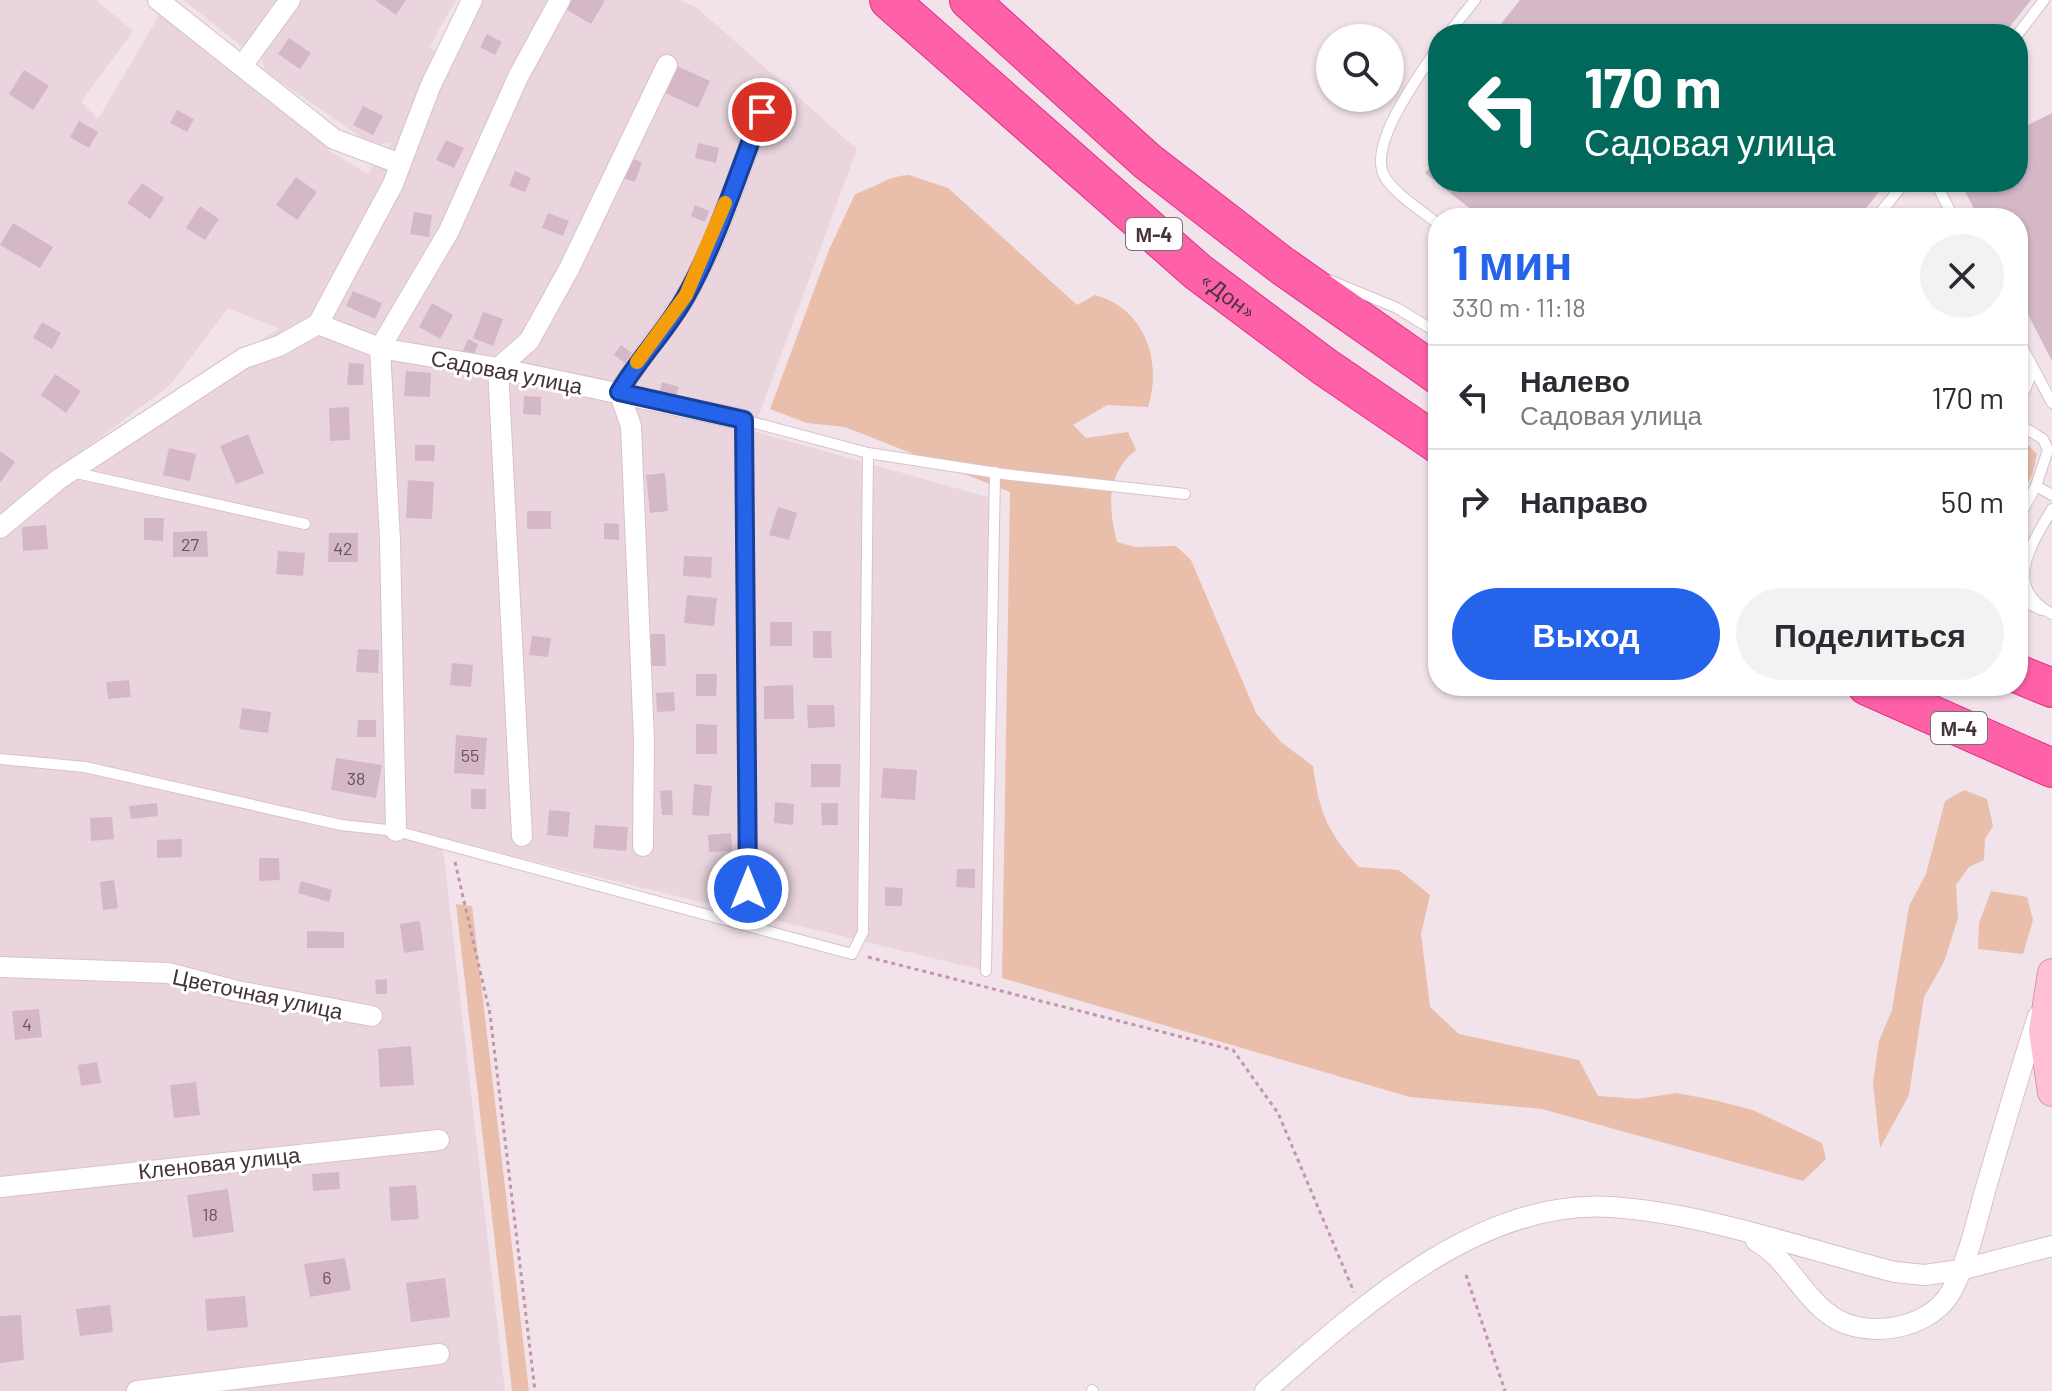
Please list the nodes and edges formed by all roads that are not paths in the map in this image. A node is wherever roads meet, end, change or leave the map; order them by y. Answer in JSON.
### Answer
{"nodes":[{"id":1,"x":158,"y":0,"type":"edge"},
{"id":2,"x":290,"y":0,"type":"edge"},
{"id":3,"x":472,"y":0,"type":"edge"},
{"id":4,"x":560,"y":0,"type":"edge"},
{"id":5,"x":889,"y":0,"type":"edge"},
{"id":6,"x":969,"y":0,"type":"edge"},
{"id":7,"x":1475,"y":0,"type":"edge"},
{"id":8,"x":2044,"y":0,"type":"edge"},
{"id":9,"x":1456,"y":24,"type":"edge"},
{"id":10,"x":2026,"y":24,"type":"edge"},
{"id":11,"x":1428,"y":64,"type":"edge"},
{"id":12,"x":667,"y":65,"type":"dead end"},
{"id":13,"x":242,"y":66,"type":"junction"},
{"id":14,"x":762,"y":112,"type":"dead end"},
{"id":15,"x":398,"y":163,"type":"junction"},
{"id":16,"x":1897,"y":192,"type":"edge"},
{"id":17,"x":1884,"y":208,"type":"edge"},
{"id":18,"x":1428,"y":216,"type":"edge"},
{"id":19,"x":1280,"y":264,"type":"junction"},
{"id":20,"x":318,"y":324,"type":"junction"},
{"id":21,"x":1428,"y":327,"type":"edge"},
{"id":22,"x":380,"y":348,"type":"junction"},
{"id":23,"x":2028,"y":359,"type":"edge"},
{"id":24,"x":498,"y":368,"type":"junction"},
{"id":25,"x":1428,"y":368,"type":"edge"},
{"id":26,"x":2033,"y":369,"type":"junction"},
{"id":27,"x":2028,"y":382,"type":"edge"},
{"id":28,"x":619,"y":392,"type":"junction"},
{"id":29,"x":2052,"y":403,"type":"edge"},
{"id":30,"x":744,"y":420,"type":"junction"},
{"id":31,"x":2028,"y":430,"type":"edge"},
{"id":32,"x":1428,"y":437,"type":"edge"},
{"id":33,"x":868,"y":453,"type":"junction"},
{"id":34,"x":70,"y":472,"type":"junction"},
{"id":35,"x":995,"y":472,"type":"junction"},
{"id":36,"x":2036,"y":486,"type":"junction"},
{"id":37,"x":1185,"y":494,"type":"dead end"},
{"id":38,"x":2052,"y":495,"type":"edge"},
{"id":39,"x":2028,"y":501,"type":"edge"},
{"id":40,"x":2052,"y":509,"type":"edge"},
{"id":41,"x":305,"y":524,"type":"dead end"},
{"id":42,"x":0,"y":528,"type":"edge"},
{"id":43,"x":2028,"y":550,"type":"edge"},
{"id":44,"x":2028,"y":590,"type":"edge"},
{"id":45,"x":2028,"y":603,"type":"edge"},
{"id":46,"x":2050,"y":613,"type":"edge"},
{"id":47,"x":2028,"y":678,"type":"edge"},
{"id":48,"x":2052,"y":688,"type":"edge"},
{"id":49,"x":1890,"y":696,"type":"edge"},
{"id":50,"x":0,"y":759,"type":"edge"},
{"id":51,"x":2052,"y":768,"type":"edge"},
{"id":52,"x":396,"y":831,"type":"junction"},
{"id":53,"x":522,"y":836,"type":"dead end"},
{"id":54,"x":643,"y":846,"type":"dead end"},
{"id":55,"x":737,"y":923,"type":"junction"},
{"id":56,"x":0,"y":967,"type":"edge"},
{"id":57,"x":986,"y":971,"type":"dead end"},
{"id":58,"x":2050,"y":977,"type":"edge"},
{"id":59,"x":372,"y":1016,"type":"dead end"},
{"id":60,"x":2052,"y":1092,"type":"edge"},
{"id":61,"x":439,"y":1140,"type":"dead end"},
{"id":62,"x":0,"y":1187,"type":"edge"},
{"id":63,"x":1742,"y":1233,"type":"junction"},
{"id":64,"x":2052,"y":1246,"type":"edge"},
{"id":65,"x":1960,"y":1270,"type":"junction"},
{"id":66,"x":439,"y":1354,"type":"dead end"},
{"id":67,"x":137,"y":1391,"type":"edge"},
{"id":68,"x":1265,"y":1391,"type":"edge"}],
"edges":[{"from":1,"to":13,"type":"street"},
{"from":2,"to":13,"type":"street"},
{"from":3,"to":15,"type":"street"},
{"from":4,"to":22,"type":"street"},
{"from":5,"to":32,"type":"highway","name":"«Дон»","number":"М-4"},
{"from":6,"to":19,"type":"highway","number":"М-4"},
{"from":7,"to":9,"type":"lane"},
{"from":8,"to":10,"type":"lane"},
{"from":11,"to":18,"type":"lane"},
{"from":12,"to":24,"type":"street"},
{"from":13,"to":15,"type":"street"},
{"from":14,"to":28,"type":"street"},
{"from":15,"to":20,"type":"street"},
{"from":16,"to":17,"type":"lane"},
{"from":19,"to":21,"type":"lane"},
{"from":19,"to":25,"type":"highway","number":"М-4"},
{"from":20,"to":22,"type":"street","name":"Садовая улица"},
{"from":20,"to":34,"type":"street"},
{"from":22,"to":24,"type":"street","name":"Садовая улица"},
{"from":22,"to":52,"type":"street"},
{"from":23,"to":26,"type":"lane"},
{"from":24,"to":28,"type":"street","name":"Садовая улица"},
{"from":24,"to":53,"type":"street"},
{"from":26,"to":27,"type":"lane"},
{"from":26,"to":29,"type":"lane"},
{"from":28,"to":30,"type":"street","name":"Садовая улица"},
{"from":28,"to":54,"type":"street"},
{"from":30,"to":33,"type":"lane"},
{"from":30,"to":55,"type":"lane"},
{"from":31,"to":36,"type":"lane"},
{"from":33,"to":35,"type":"lane"},
{"from":33,"to":55,"type":"lane"},
{"from":34,"to":41,"type":"lane"},
{"from":34,"to":42,"type":"street"},
{"from":35,"to":37,"type":"lane"},
{"from":35,"to":57,"type":"lane"},
{"from":36,"to":38,"type":"lane"},
{"from":36,"to":39,"type":"lane"},
{"from":40,"to":43,"type":"lane"},
{"from":44,"to":46,"type":"lane"},
{"from":45,"to":46,"type":"lane"},
{"from":47,"to":48,"type":"highway"},
{"from":49,"to":51,"type":"highway","number":"М-4"},
{"from":50,"to":52,"type":"lane"},
{"from":52,"to":55,"type":"lane"},
{"from":56,"to":59,"type":"street","name":"Цветочная улица"},
{"from":58,"to":60,"type":"main road"},
{"from":58,"to":65,"type":"street"},
{"from":61,"to":62,"type":"street","name":"Кленовая улица"},
{"from":63,"to":65,"type":"street"},
{"from":63,"to":65,"type":"street"},
{"from":63,"to":68,"type":"street"},
{"from":64,"to":65,"type":"street"},
{"from":66,"to":67,"type":"street"}]}
